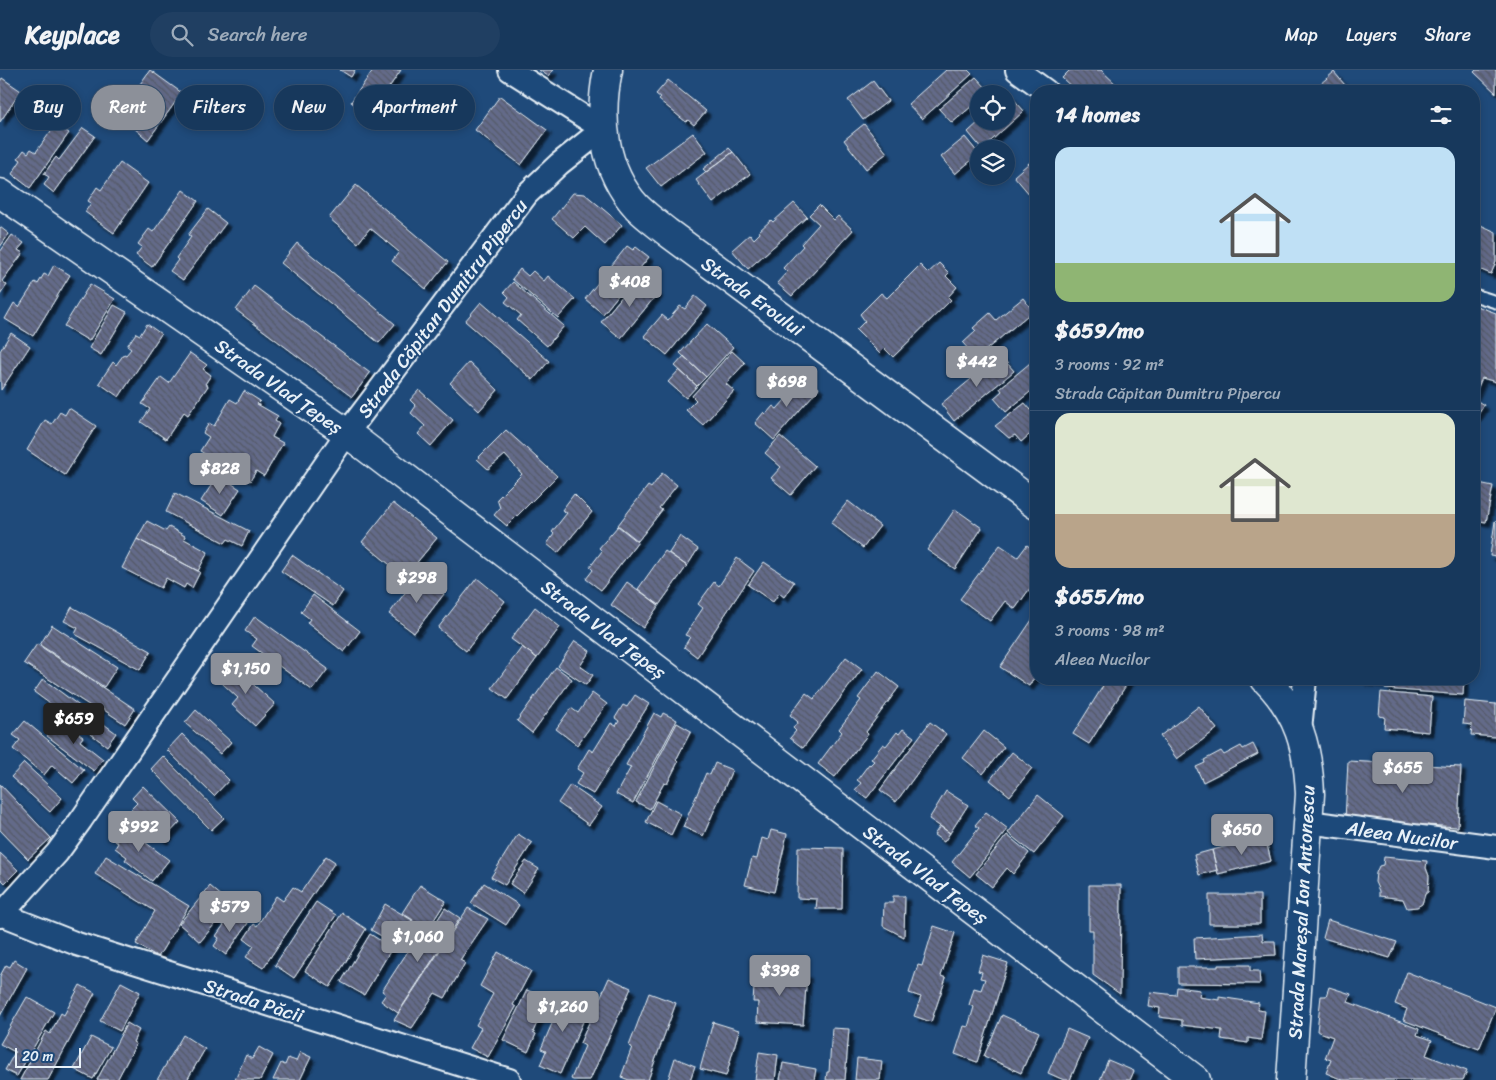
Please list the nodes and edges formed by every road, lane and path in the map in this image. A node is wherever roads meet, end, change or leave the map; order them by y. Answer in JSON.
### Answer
{"nodes":[{"id":1,"x":510,"y":70,"type":"edge"},
{"id":2,"x":608,"y":70,"type":"edge"},
{"id":3,"x":1017,"y":70,"type":"edge"},
{"id":4,"x":1038,"y":85,"type":"edge"},
{"id":5,"x":604,"y":129,"type":"junction"},
{"id":6,"x":0,"y":193,"type":"edge"},
{"id":7,"x":1480,"y":297,"type":"edge"},
{"id":8,"x":1496,"y":302,"type":"edge"},
{"id":9,"x":347,"y":434,"type":"junction"},
{"id":10,"x":1030,"y":501,"type":"edge"},
{"id":11,"x":1271,"y":685,"type":"edge"},
{"id":12,"x":1304,"y":685,"type":"edge"},
{"id":13,"x":1300,"y":730,"type":"junction"},
{"id":14,"x":1308,"y":822,"type":"junction"},
{"id":15,"x":1496,"y":848,"type":"edge"},
{"id":16,"x":1,"y":915,"type":"edge"},
{"id":17,"x":509,"y":1080,"type":"edge"},
{"id":18,"x":1196,"y":1080,"type":"edge"},
{"id":19,"x":1291,"y":1080,"type":"edge"}],
"edges":[{"from":1,"to":5,"type":"street"},
{"from":2,"to":5,"type":"street","name":"Strada Eroului"},
{"from":3,"to":4,"type":"street"},
{"from":5,"to":9,"type":"street","name":"Strada Căpitan Dumitru Pipercu"},
{"from":5,"to":10,"type":"street","name":"Strada Eroului"},
{"from":6,"to":9,"type":"street","name":"Strada Vlad Țepeș"},
{"from":7,"to":8,"type":"lane"},
{"from":9,"to":16,"type":"street","name":"Strada Căpitan Dumitru Pipercu"},
{"from":9,"to":18,"type":"street","name":"Strada Vlad Țepeș"},
{"from":11,"to":13,"type":"street","name":"Strada Mareșal Ion Antonescu"},
{"from":12,"to":13,"type":"street"},
{"from":13,"to":14,"type":"street","name":"Strada Mareșal Ion Antonescu"},
{"from":14,"to":15,"type":"street","name":"Aleea Nucilor"},
{"from":14,"to":19,"type":"street","name":"Strada Mareșal Ion Antonescu"},
{"from":16,"to":17,"type":"street","name":"Strada Păcii"}]}
